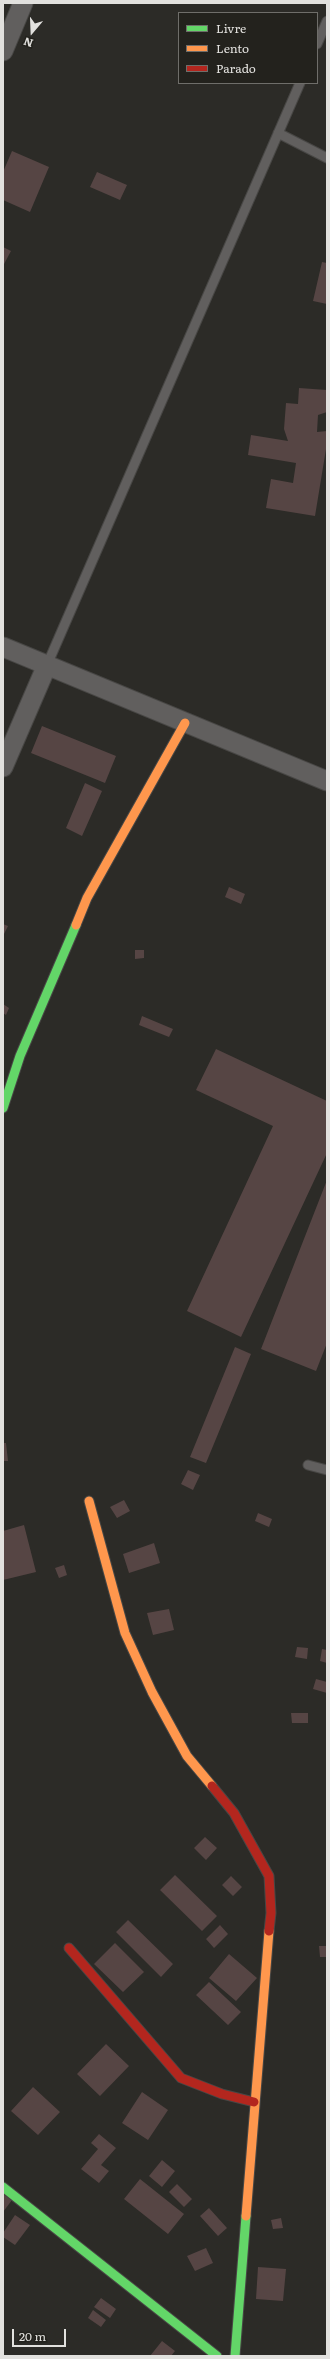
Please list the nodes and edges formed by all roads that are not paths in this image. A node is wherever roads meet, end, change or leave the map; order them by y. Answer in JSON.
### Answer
{"nodes":[{"id":1,"x":23,"y":3,"type":"edge"},
{"id":2,"x":327,"y":21,"type":"edge"},
{"id":3,"x":318,"y":42,"type":"edge"},
{"id":4,"x":3,"y":51,"type":"edge"},
{"id":5,"x":300,"y":84,"type":"edge"},
{"id":6,"x":278,"y":133,"type":"junction"},
{"id":7,"x":327,"y":158,"type":"edge"},
{"id":8,"x":3,"y":647,"type":"edge"},
{"id":9,"x":47,"y":665,"type":"junction"},
{"id":10,"x":185,"y":723,"type":"junction"},
{"id":11,"x":3,"y":767,"type":"edge"},
{"id":12,"x":327,"y":781,"type":"edge"},
{"id":13,"x":3,"y":1108,"type":"edge"},
{"id":14,"x":308,"y":1465,"type":"dead end"},
{"id":15,"x":327,"y":1470,"type":"edge"},
{"id":16,"x":88,"y":1501,"type":"dead end"},
{"id":17,"x":69,"y":1948,"type":"dead end"},
{"id":18,"x":254,"y":2102,"type":"junction"},
{"id":19,"x":3,"y":2187,"type":"edge"},
{"id":20,"x":218,"y":2356,"type":"edge"},
{"id":21,"x":235,"y":2356,"type":"edge"}],
"edges":[{"from":1,"to":4,"type":"street"},
{"from":2,"to":3,"type":"lane"},
{"from":5,"to":6,"type":"lane"},
{"from":6,"to":7,"type":"lane"},
{"from":6,"to":9,"type":"lane"},
{"from":8,"to":9,"type":"street"},
{"from":9,"to":10,"type":"street"},
{"from":9,"to":11,"type":"street"},
{"from":10,"to":12,"type":"street"},
{"from":10,"to":13,"type":"street"},
{"from":14,"to":15,"type":"lane"},
{"from":16,"to":18,"type":"street"},
{"from":17,"to":18,"type":"street"},
{"from":18,"to":21,"type":"street"},
{"from":19,"to":20,"type":"street"}]}
